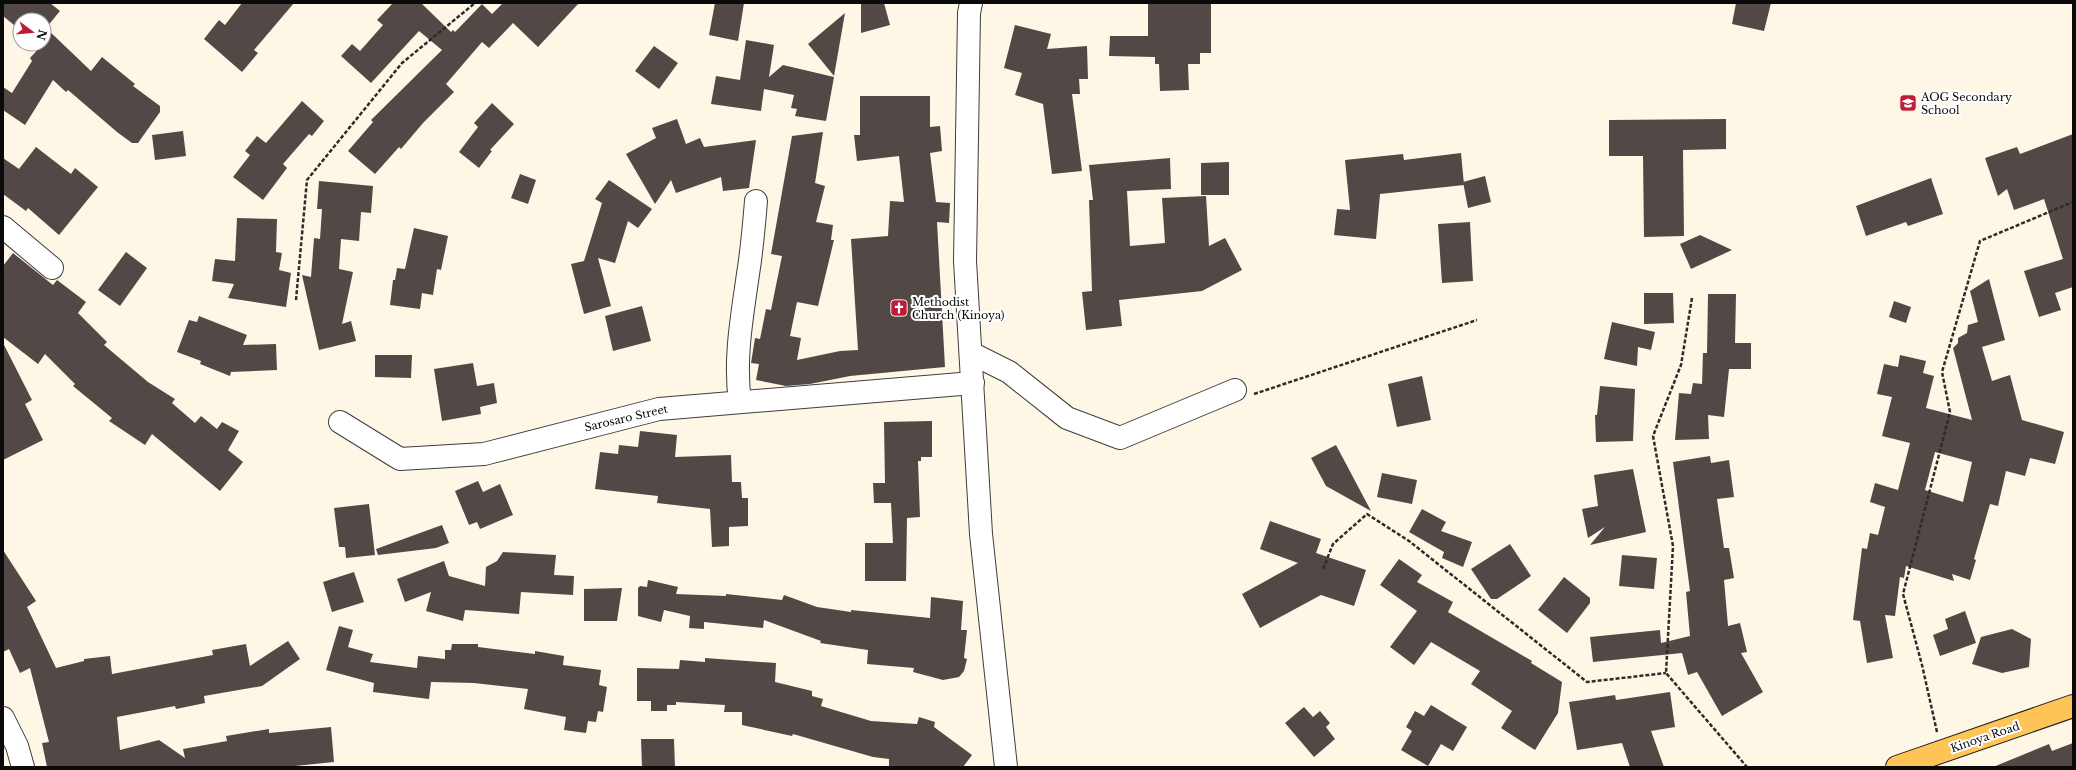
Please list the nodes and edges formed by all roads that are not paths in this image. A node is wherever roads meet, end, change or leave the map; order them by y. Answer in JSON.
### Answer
{"nodes":[{"id":1,"x":971,"y":3,"type":"edge"},
{"id":2,"x":756,"y":201,"type":"dead end"},
{"id":3,"x":3,"y":227,"type":"edge"},
{"id":4,"x":52,"y":268,"type":"dead end"},
{"id":5,"x":971,"y":353,"type":"junction"},
{"id":6,"x":972,"y":383,"type":"junction"},
{"id":7,"x":1235,"y":390,"type":"road end"},
{"id":8,"x":740,"y":402,"type":"junction"},
{"id":9,"x":340,"y":422,"type":"dead end"},
{"id":10,"x":2073,"y":706,"type":"edge"},
{"id":11,"x":3,"y":718,"type":"edge"},
{"id":12,"x":23,"y":767,"type":"edge"},
{"id":13,"x":1006,"y":767,"type":"edge"},
{"id":14,"x":1897,"y":767,"type":"edge"}],
"edges":[{"from":1,"to":5,"type":"street"},
{"from":2,"to":8,"type":"street"},
{"from":3,"to":4,"type":"street"},
{"from":5,"to":6,"type":"street"},
{"from":5,"to":7,"type":"street"},
{"from":6,"to":8,"type":"street","name":"Sarosaro Street"},
{"from":6,"to":13,"type":"street"},
{"from":8,"to":9,"type":"street","name":"Sarosaro Street"},
{"from":10,"to":14,"type":"main road","name":"Kinoya Road"},
{"from":11,"to":12,"type":"street"}]}
